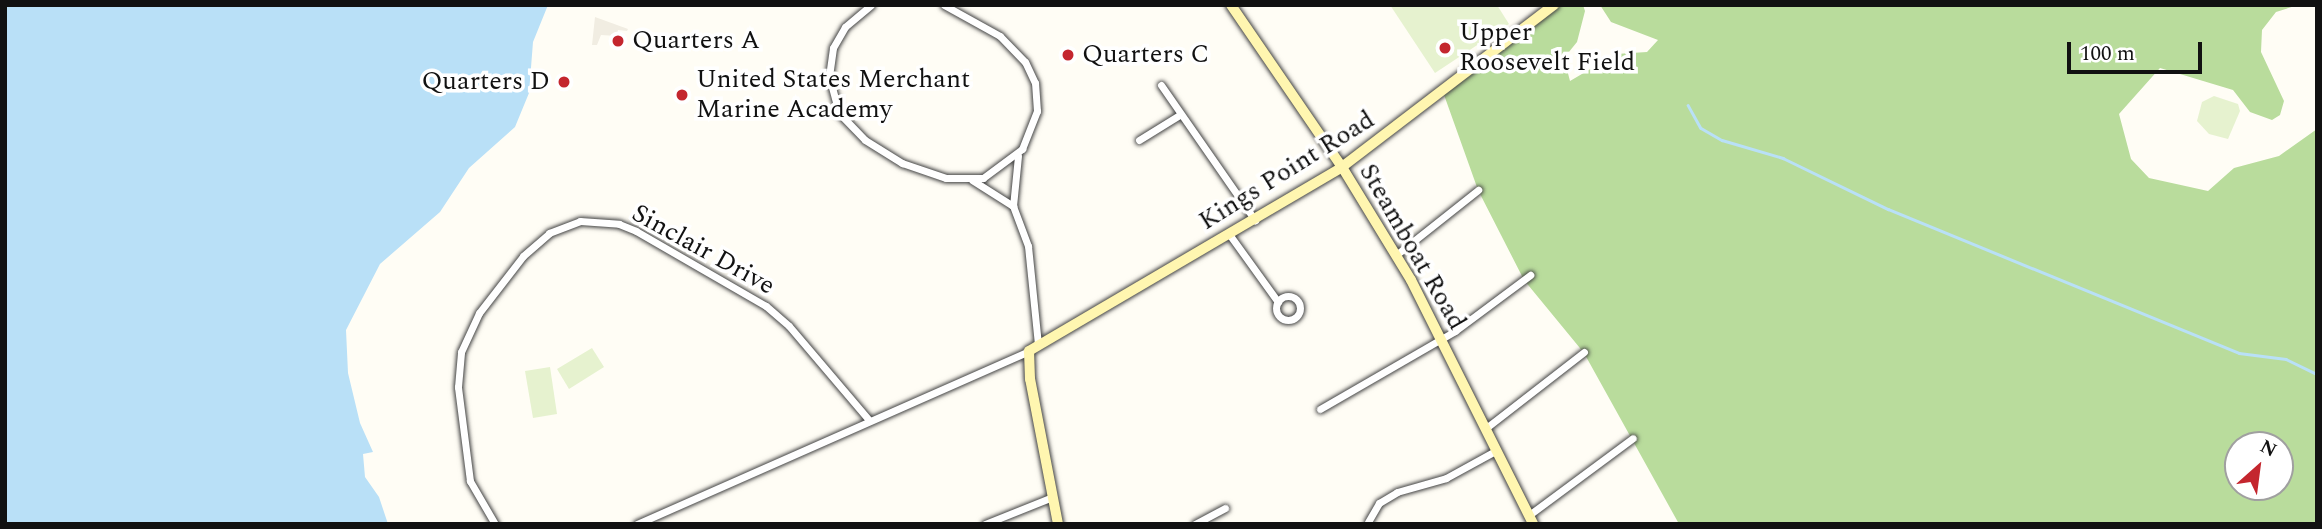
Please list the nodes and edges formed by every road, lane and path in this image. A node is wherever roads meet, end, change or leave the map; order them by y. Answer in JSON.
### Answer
{"nodes":[{"id":1,"x":872,"y":5,"type":"edge"},
{"id":2,"x":944,"y":5,"type":"edge"},
{"id":3,"x":1231,"y":5,"type":"edge"},
{"id":4,"x":1554,"y":5,"type":"edge"},
{"id":5,"x":1161,"y":85,"type":"dead end"},
{"id":6,"x":1181,"y":114,"type":"junction"},
{"id":7,"x":1139,"y":140,"type":"dead end"},
{"id":8,"x":1018,"y":156,"type":"junction"},
{"id":9,"x":1342,"y":167,"type":"junction"},
{"id":10,"x":972,"y":180,"type":"junction"},
{"id":11,"x":1478,"y":190,"type":"dead end"},
{"id":12,"x":1013,"y":205,"type":"junction"},
{"id":13,"x":1255,"y":220,"type":"junction"},
{"id":14,"x":1229,"y":234,"type":"junction"},
{"id":15,"x":1396,"y":255,"type":"junction"},
{"id":16,"x":1530,"y":275,"type":"dead end"},
{"id":17,"x":1278,"y":302,"type":"dead end"},
{"id":18,"x":1441,"y":339,"type":"junction"},
{"id":19,"x":1038,"y":344,"type":"junction"},
{"id":20,"x":1029,"y":351,"type":"junction"},
{"id":21,"x":1584,"y":352,"type":"dead end"},
{"id":22,"x":1320,"y":409,"type":"dead end"},
{"id":23,"x":869,"y":420,"type":"junction"},
{"id":24,"x":1486,"y":428,"type":"junction"},
{"id":25,"x":1633,"y":438,"type":"dead end"},
{"id":26,"x":1497,"y":450,"type":"junction"},
{"id":27,"x":1052,"y":497,"type":"junction"},
{"id":28,"x":1225,"y":508,"type":"dead end"},
{"id":29,"x":1531,"y":520,"type":"edge"},
{"id":30,"x":1368,"y":522,"type":"edge"},
{"id":31,"x":495,"y":524,"type":"edge"},
{"id":32,"x":637,"y":524,"type":"edge"},
{"id":33,"x":985,"y":524,"type":"edge"},
{"id":34,"x":1058,"y":524,"type":"edge"},
{"id":35,"x":1195,"y":524,"type":"edge"}],
"edges":[{"from":1,"to":10,"type":"street"},
{"from":2,"to":8,"type":"street"},
{"from":3,"to":9,"type":"main road","name":"Steamboat Road"},
{"from":4,"to":9,"type":"main road","name":"Kings Point Road"},
{"from":5,"to":6,"type":"street"},
{"from":6,"to":7,"type":"street"},
{"from":6,"to":13,"type":"street"},
{"from":8,"to":10,"type":"street"},
{"from":8,"to":12,"type":"street"},
{"from":9,"to":13,"type":"main road","name":"Kings Point Road"},
{"from":9,"to":15,"type":"main road","name":"Steamboat Road"},
{"from":10,"to":12,"type":"street"},
{"from":11,"to":15,"type":"street"},
{"from":12,"to":19,"type":"street"},
{"from":13,"to":14,"type":"main road","name":"Kings Point Road"},
{"from":14,"to":17,"type":"street"},
{"from":14,"to":19,"type":"main road","name":"Kings Point Road"},
{"from":15,"to":18,"type":"main road","name":"Steamboat Road"},
{"from":16,"to":18,"type":"street"},
{"from":18,"to":22,"type":"street"},
{"from":18,"to":24,"type":"main road","name":"Steamboat Road"},
{"from":19,"to":20,"type":"main road","name":"Kings Point Road"},
{"from":20,"to":23,"type":"street"},
{"from":20,"to":27,"type":"main road"},
{"from":21,"to":24,"type":"street"},
{"from":23,"to":31,"type":"street","name":"Sinclair Drive"},
{"from":23,"to":32,"type":"street"},
{"from":24,"to":26,"type":"main road","name":"Steamboat Road"},
{"from":25,"to":29,"type":"street"},
{"from":26,"to":29,"type":"main road","name":"Steamboat Road"},
{"from":26,"to":30,"type":"street"},
{"from":27,"to":33,"type":"street"},
{"from":27,"to":34,"type":"main road"},
{"from":28,"to":35,"type":"street"}]}
